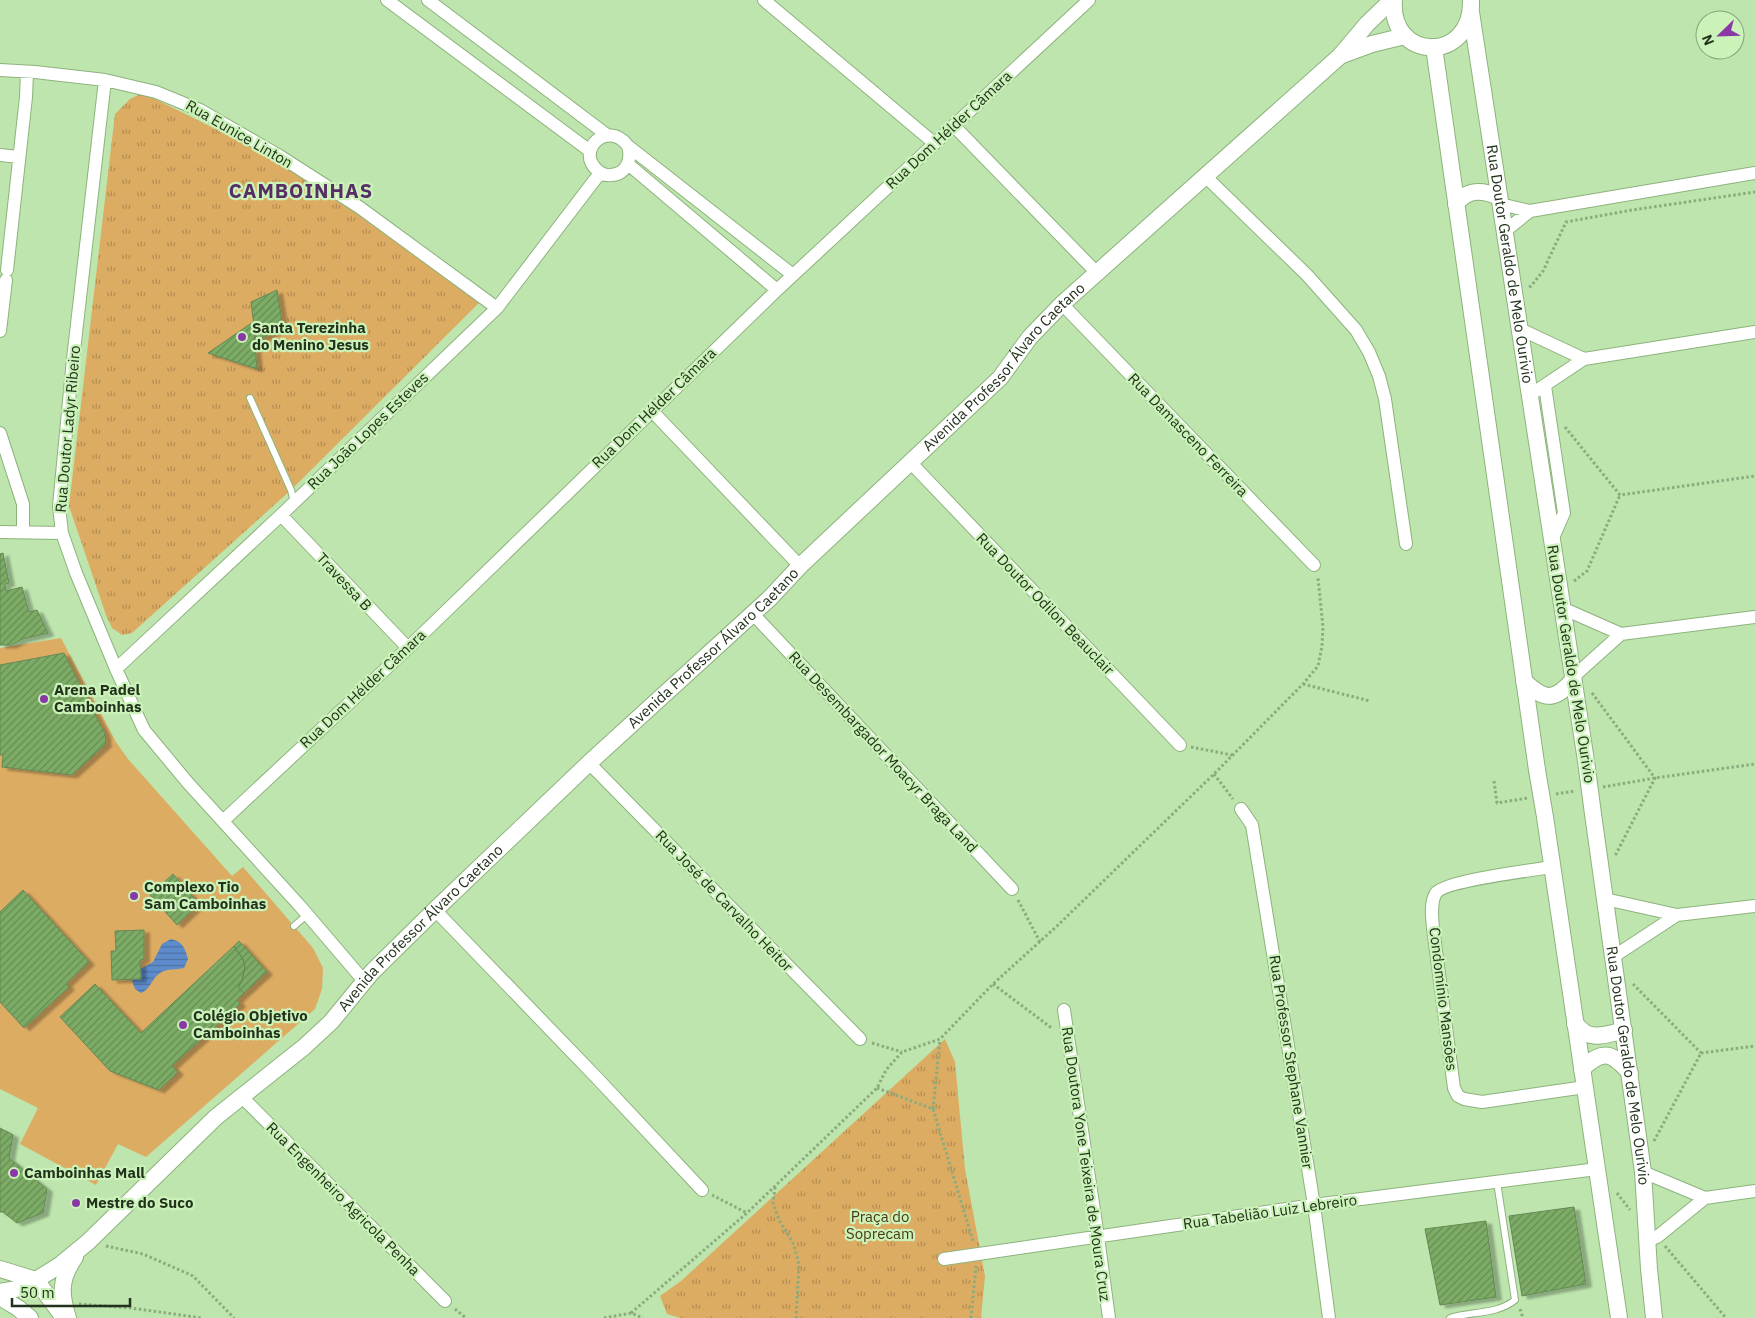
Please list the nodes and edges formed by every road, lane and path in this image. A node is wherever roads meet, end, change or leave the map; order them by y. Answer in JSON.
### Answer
{"nodes":[{"id":1,"x":387,"y":0,"type":"edge"},
{"id":2,"x":428,"y":0,"type":"edge"},
{"id":3,"x":764,"y":0,"type":"edge"},
{"id":4,"x":1089,"y":0,"type":"edge"},
{"id":5,"x":1392,"y":0,"type":"edge"},
{"id":6,"x":781,"y":4,"type":"edge"},
{"id":7,"x":1471,"y":6,"type":"edge"},
{"id":8,"x":1405,"y":36,"type":"junction"},
{"id":9,"x":1434,"y":47,"type":"junction"},
{"id":10,"x":1340,"y":56,"type":"junction"},
{"id":11,"x":0,"y":70,"type":"edge"},
{"id":12,"x":27,"y":72,"type":"junction"},
{"id":13,"x":105,"y":80,"type":"junction"},
{"id":14,"x":954,"y":126,"type":"junction"},
{"id":15,"x":607,"y":135,"type":"junction"},
{"id":16,"x":934,"y":143,"type":"junction"},
{"id":17,"x":628,"y":146,"type":"junction"},
{"id":18,"x":590,"y":151,"type":"junction"},
{"id":19,"x":0,"y":155,"type":"edge"},
{"id":20,"x":19,"y":157,"type":"junction"},
{"id":21,"x":628,"y":164,"type":"junction"},
{"id":22,"x":600,"y":173,"type":"junction"},
{"id":23,"x":1755,"y":173,"type":"edge"},
{"id":24,"x":1204,"y":175,"type":"junction"},
{"id":25,"x":1755,"y":192,"type":"edge"},
{"id":26,"x":1500,"y":200,"type":"junction"},
{"id":27,"x":1456,"y":204,"type":"junction"},
{"id":28,"x":1530,"y":211,"type":"junction"},
{"id":29,"x":6,"y":222,"type":"edge"},
{"id":30,"x":1504,"y":231,"type":"junction"},
{"id":31,"x":1098,"y":273,"type":"junction"},
{"id":32,"x":792,"y":275,"type":"junction"},
{"id":33,"x":1514,"y":289,"type":"junction"},
{"id":34,"x":777,"y":290,"type":"junction"},
{"id":35,"x":1062,"y":304,"type":"junction"},
{"id":36,"x":497,"y":308,"type":"junction"},
{"id":37,"x":1520,"y":329,"type":"junction"},
{"id":38,"x":0,"y":331,"type":"edge"},
{"id":39,"x":1755,"y":332,"type":"edge"},
{"id":40,"x":1584,"y":359,"type":"junction"},
{"id":41,"x":1545,"y":386,"type":"junction"},
{"id":42,"x":1530,"y":395,"type":"junction"},
{"id":43,"x":250,"y":398,"type":"dead end"},
{"id":44,"x":652,"y":411,"type":"junction"},
{"id":45,"x":1549,"y":415,"type":"junction"},
{"id":46,"x":0,"y":433,"type":"edge"},
{"id":47,"x":910,"y":463,"type":"junction"},
{"id":48,"x":1755,"y":476,"type":"edge"},
{"id":49,"x":1620,"y":495,"type":"junction"},
{"id":50,"x":294,"y":502,"type":"junction"},
{"id":51,"x":281,"y":515,"type":"junction"},
{"id":52,"x":0,"y":532,"type":"edge"},
{"id":53,"x":24,"y":532,"type":"junction"},
{"id":54,"x":62,"y":533,"type":"junction"},
{"id":55,"x":1552,"y":540,"type":"junction"},
{"id":56,"x":1406,"y":544,"type":"dead end"},
{"id":57,"x":1314,"y":565,"type":"joint"},
{"id":58,"x":800,"y":566,"type":"junction"},
{"id":59,"x":1561,"y":600,"type":"junction"},
{"id":60,"x":753,"y":614,"type":"junction"},
{"id":61,"x":1755,"y":617,"type":"edge"},
{"id":62,"x":1621,"y":634,"type":"junction"},
{"id":63,"x":408,"y":648,"type":"junction"},
{"id":64,"x":116,"y":669,"type":"junction"},
{"id":65,"x":1573,"y":680,"type":"junction"},
{"id":66,"x":1524,"y":681,"type":"junction"},
{"id":67,"x":1303,"y":684,"type":"junction"},
{"id":68,"x":1370,"y":701,"type":"dead end"},
{"id":69,"x":1180,"y":745,"type":"joint"},
{"id":70,"x":1232,"y":755,"type":"junction"},
{"id":71,"x":588,"y":764,"type":"junction"},
{"id":72,"x":1755,"y":764,"type":"edge"},
{"id":73,"x":1214,"y":774,"type":"junction"},
{"id":74,"x":1655,"y":778,"type":"junction"},
{"id":75,"x":1616,"y":786,"type":"dead end"},
{"id":76,"x":1241,"y":810,"type":"joint"},
{"id":77,"x":224,"y":820,"type":"junction"},
{"id":78,"x":1552,"y":866,"type":"junction"},
{"id":79,"x":1603,"y":881,"type":"junction"},
{"id":80,"x":1012,"y":890,"type":"joint"},
{"id":81,"x":1605,"y":899,"type":"junction"},
{"id":82,"x":1755,"y":906,"type":"edge"},
{"id":83,"x":435,"y":910,"type":"junction"},
{"id":84,"x":308,"y":914,"type":"junction"},
{"id":85,"x":1677,"y":915,"type":"junction"},
{"id":86,"x":294,"y":926,"type":"dead end"},
{"id":87,"x":1040,"y":942,"type":"junction"},
{"id":88,"x":1614,"y":962,"type":"junction"},
{"id":89,"x":364,"y":981,"type":"junction"},
{"id":90,"x":993,"y":984,"type":"junction"},
{"id":91,"x":1064,"y":1010,"type":"dead end"},
{"id":92,"x":1575,"y":1024,"type":"junction"},
{"id":93,"x":1624,"y":1030,"type":"junction"},
{"id":94,"x":860,"y":1039,"type":"joint"},
{"id":95,"x":940,"y":1039,"type":"junction"},
{"id":96,"x":1068,"y":1040,"type":"junction"},
{"id":97,"x":1755,"y":1046,"type":"edge"},
{"id":98,"x":902,"y":1052,"type":"junction"},
{"id":99,"x":1701,"y":1053,"type":"junction"},
{"id":100,"x":1582,"y":1069,"type":"junction"},
{"id":101,"x":1630,"y":1073,"type":"junction"},
{"id":102,"x":1585,"y":1087,"type":"junction"},
{"id":103,"x":877,"y":1088,"type":"junction"},
{"id":104,"x":242,"y":1097,"type":"junction"},
{"id":105,"x":933,"y":1109,"type":"junction"},
{"id":106,"x":1643,"y":1168,"type":"junction"},
{"id":107,"x":1597,"y":1169,"type":"junction"},
{"id":108,"x":1497,"y":1182,"type":"junction"},
{"id":109,"x":775,"y":1186,"type":"junction"},
{"id":110,"x":702,"y":1190,"type":"joint"},
{"id":111,"x":1616,"y":1191,"type":"dead end"},
{"id":112,"x":1755,"y":1191,"type":"edge"},
{"id":113,"x":1705,"y":1198,"type":"junction"},
{"id":114,"x":1314,"y":1205,"type":"junction"},
{"id":115,"x":747,"y":1212,"type":"junction"},
{"id":116,"x":1634,"y":1217,"type":"dead end"},
{"id":117,"x":1098,"y":1237,"type":"junction"},
{"id":118,"x":1652,"y":1239,"type":"junction"},
{"id":119,"x":85,"y":1244,"type":"junction"},
{"id":120,"x":977,"y":1254,"type":"junction"},
{"id":121,"x":944,"y":1259,"type":"dead end"},
{"id":122,"x":4,"y":1269,"type":"edge"},
{"id":123,"x":36,"y":1280,"type":"junction"},
{"id":124,"x":0,"y":1292,"type":"edge"},
{"id":125,"x":0,"y":1298,"type":"edge"},
{"id":126,"x":445,"y":1301,"type":"dead end"},
{"id":127,"x":65,"y":1313,"type":"edge"},
{"id":128,"x":631,"y":1313,"type":"junction"},
{"id":129,"x":30,"y":1318,"type":"edge"},
{"id":130,"x":202,"y":1318,"type":"edge"},
{"id":131,"x":234,"y":1318,"type":"edge"},
{"id":132,"x":604,"y":1318,"type":"edge"},
{"id":133,"x":643,"y":1318,"type":"edge"},
{"id":134,"x":796,"y":1318,"type":"edge"},
{"id":135,"x":971,"y":1318,"type":"edge"},
{"id":136,"x":1108,"y":1318,"type":"edge"},
{"id":137,"x":1329,"y":1318,"type":"edge"},
{"id":138,"x":1450,"y":1318,"type":"edge"},
{"id":139,"x":1619,"y":1318,"type":"edge"},
{"id":140,"x":1654,"y":1318,"type":"edge"},
{"id":141,"x":1726,"y":1318,"type":"edge"}],
"edges":[{"from":1,"to":18,"type":"street"},
{"from":2,"to":15,"type":"street"},
{"from":3,"to":6,"type":"street"},
{"from":4,"to":14,"type":"street","name":"Rua Dom Hélder Câmara"},
{"from":5,"to":8,"type":"street"},
{"from":5,"to":10,"type":"street","name":"Avenida Professor Álvaro Caetano"},
{"from":6,"to":16,"type":"street"},
{"from":7,"to":9,"type":"street"},
{"from":7,"to":26,"type":"street","name":"Rua Doutor Geraldo de Melo Ourivio"},
{"from":8,"to":9,"type":"street"},
{"from":8,"to":10,"type":"street","name":"Avenida Professor Álvaro Caetano"},
{"from":9,"to":27,"type":"street"},
{"from":10,"to":24,"type":"street","name":"Avenida Professor Álvaro Caetano"},
{"from":11,"to":12,"type":"street","name":"Rua Eunice Linton"},
{"from":12,"to":13,"type":"street","name":"Rua Eunice Linton"},
{"from":12,"to":20,"type":"street"},
{"from":13,"to":36,"type":"street","name":"Rua Eunice Linton"},
{"from":13,"to":54,"type":"street","name":"Rua Doutor Ladyr Ribeiro"},
{"from":14,"to":16,"type":"street","name":"Rua Dom Hélder Câmara"},
{"from":14,"to":31,"type":"street"},
{"from":15,"to":17,"type":"street"},
{"from":15,"to":18,"type":"street"},
{"from":16,"to":32,"type":"street","name":"Rua Dom Hélder Câmara"},
{"from":17,"to":21,"type":"street"},
{"from":17,"to":32,"type":"street"},
{"from":18,"to":22,"type":"street"},
{"from":19,"to":20,"type":"street"},
{"from":20,"to":29,"type":"street"},
{"from":21,"to":22,"type":"street"},
{"from":21,"to":34,"type":"street"},
{"from":22,"to":36,"type":"street","name":"Rua João Lopes Esteves"},
{"from":23,"to":28,"type":"street"},
{"from":24,"to":31,"type":"street","name":"Avenida Professor Álvaro Caetano"},
{"from":24,"to":56,"type":"street"},
{"from":25,"to":33,"type":"path"},
{"from":26,"to":27,"type":"street"},
{"from":26,"to":28,"type":"street"},
{"from":26,"to":30,"type":"street","name":"Rua Doutor Geraldo de Melo Ourivio"},
{"from":27,"to":66,"type":"street"},
{"from":28,"to":30,"type":"street"},
{"from":29,"to":38,"type":"street"},
{"from":30,"to":33,"type":"street","name":"Rua Doutor Geraldo de Melo Ourivio"},
{"from":31,"to":35,"type":"street","name":"Avenida Professor Álvaro Caetano"},
{"from":32,"to":34,"type":"street","name":"Rua Dom Hélder Câmara"},
{"from":33,"to":37,"type":"street","name":"Rua Doutor Geraldo de Melo Ourivio"},
{"from":34,"to":44,"type":"street","name":"Rua Dom Hélder Câmara"},
{"from":35,"to":47,"type":"street","name":"Avenida Professor Álvaro Caetano"},
{"from":35,"to":57,"type":"street","name":"Rua Damasceno Ferreira"},
{"from":36,"to":50,"type":"street","name":"Rua João Lopes Esteves"},
{"from":37,"to":40,"type":"street"},
{"from":37,"to":42,"type":"street","name":"Rua Doutor Geraldo de Melo Ourivio"},
{"from":39,"to":40,"type":"street"},
{"from":40,"to":41,"type":"street"},
{"from":41,"to":42,"type":"street"},
{"from":41,"to":45,"type":"street"},
{"from":42,"to":55,"type":"street","name":"Rua Doutor Geraldo de Melo Ourivio"},
{"from":43,"to":50,"type":"lane"},
{"from":44,"to":58,"type":"street"},
{"from":44,"to":63,"type":"street","name":"Rua Dom Hélder Câmara"},
{"from":45,"to":49,"type":"path"},
{"from":45,"to":55,"type":"street"},
{"from":46,"to":53,"type":"street"},
{"from":47,"to":58,"type":"street","name":"Avenida Professor Álvaro Caetano"},
{"from":47,"to":69,"type":"street","name":"Rua Doutor Odilon Beauclair"},
{"from":48,"to":49,"type":"path"},
{"from":49,"to":59,"type":"path"},
{"from":50,"to":51,"type":"street","name":"Rua João Lopes Esteves"},
{"from":51,"to":63,"type":"street","name":"Travessa B"},
{"from":51,"to":64,"type":"street","name":"Rua João Lopes Esteves"},
{"from":52,"to":53,"type":"street"},
{"from":53,"to":54,"type":"street"},
{"from":54,"to":64,"type":"street","name":"Rua Doutor Ladyr Ribeiro"},
{"from":55,"to":59,"type":"street","name":"Rua Doutor Geraldo de Melo Ourivio"},
{"from":57,"to":67,"type":"path"},
{"from":58,"to":60,"type":"street","name":"Avenida Professor Álvaro Caetano"},
{"from":59,"to":62,"type":"street"},
{"from":59,"to":65,"type":"street","name":"Rua Doutor Geraldo de Melo Ourivio"},
{"from":60,"to":71,"type":"street","name":"Avenida Professor Álvaro Caetano"},
{"from":60,"to":80,"type":"street","name":"Rua Desembargador Moacyr Braga Land"},
{"from":61,"to":62,"type":"street"},
{"from":62,"to":65,"type":"street"},
{"from":63,"to":77,"type":"street","name":"Rua Dom Hélder Câmara"},
{"from":64,"to":77,"type":"street","name":"Rua Doutor Ladyr Ribeiro"},
{"from":65,"to":66,"type":"street"},
{"from":65,"to":74,"type":"path"},
{"from":65,"to":79,"type":"street","name":"Rua Doutor Geraldo de Melo Ourivio","bridge":true},
{"from":66,"to":78,"type":"street","bridge":true},
{"from":67,"to":68,"type":"path"},
{"from":67,"to":70,"type":"path"},
{"from":69,"to":70,"type":"path"},
{"from":70,"to":73,"type":"path"},
{"from":71,"to":83,"type":"street","name":"Avenida Professor Álvaro Caetano"},
{"from":71,"to":94,"type":"street","name":"Rua José de Carvalho Heitor"},
{"from":72,"to":74,"type":"path"},
{"from":73,"to":76,"type":"path"},
{"from":73,"to":87,"type":"path"},
{"from":74,"to":75,"type":"path"},
{"from":74,"to":79,"type":"path"},
{"from":76,"to":114,"type":"street","name":"Rua Professor Stephane Vannier"},
{"from":77,"to":84,"type":"street","name":"Rua Doutor Ladyr Ribeiro"},
{"from":78,"to":92,"type":"street"},
{"from":78,"to":102,"type":"street","name":"Condomínio Mansões"},
{"from":79,"to":81,"type":"street","name":"Rua Doutor Geraldo de Melo Ourivio"},
{"from":80,"to":87,"type":"path"},
{"from":81,"to":85,"type":"street"},
{"from":81,"to":88,"type":"street","name":"Rua Doutor Geraldo de Melo Ourivio"},
{"from":82,"to":85,"type":"street"},
{"from":83,"to":89,"type":"street","name":"Avenida Professor Álvaro Caetano"},
{"from":83,"to":110,"type":"street"},
{"from":84,"to":86,"type":"lane"},
{"from":84,"to":89,"type":"street","name":"Rua Doutor Ladyr Ribeiro"},
{"from":85,"to":88,"type":"street"},
{"from":87,"to":90,"type":"path"},
{"from":88,"to":93,"type":"street","name":"Rua Doutor Geraldo de Melo Ourivio"},
{"from":88,"to":99,"type":"path"},
{"from":89,"to":104,"type":"street","name":"Avenida Professor Álvaro Caetano"},
{"from":90,"to":95,"type":"path"},
{"from":90,"to":96,"type":"path"},
{"from":91,"to":96,"type":"street","name":"Rua Doutora Yone Teixeira de Moura Cruz"},
{"from":92,"to":93,"type":"street"},
{"from":92,"to":100,"type":"street"},
{"from":93,"to":101,"type":"street","name":"Rua Doutor Geraldo de Melo Ourivio"},
{"from":94,"to":98,"type":"path"},
{"from":95,"to":98,"type":"path"},
{"from":95,"to":105,"type":"path"},
{"from":96,"to":117,"type":"street","name":"Rua Doutora Yone Teixeira de Moura Cruz"},
{"from":97,"to":99,"type":"path"},
{"from":98,"to":103,"type":"path"},
{"from":99,"to":106,"type":"path"},
{"from":100,"to":101,"type":"street"},
{"from":100,"to":102,"type":"street"},
{"from":101,"to":106,"type":"street","name":"Rua Doutor Geraldo de Melo Ourivio"},
{"from":102,"to":107,"type":"street"},
{"from":103,"to":105,"type":"path"},
{"from":103,"to":109,"type":"path"},
{"from":104,"to":119,"type":"street","name":"Avenida Professor Álvaro Caetano"},
{"from":104,"to":126,"type":"street","name":"Rua Engenheiro Agricola Penha"},
{"from":105,"to":120,"type":"path"},
{"from":106,"to":113,"type":"street"},
{"from":106,"to":118,"type":"street","name":"Rua Doutor Geraldo de Melo Ourivio"},
{"from":107,"to":108,"type":"street","name":"Rua Tabelião Luiz Lebreiro"},
{"from":107,"to":139,"type":"street"},
{"from":108,"to":114,"type":"street","name":"Rua Tabelião Luiz Lebreiro"},
{"from":108,"to":138,"type":"lane"},
{"from":109,"to":115,"type":"path"},
{"from":109,"to":134,"type":"path"},
{"from":110,"to":115,"type":"path"},
{"from":111,"to":116,"type":"path"},
{"from":112,"to":113,"type":"street"},
{"from":113,"to":118,"type":"street"},
{"from":114,"to":117,"type":"street","name":"Rua Tabelião Luiz Lebreiro"},
{"from":114,"to":137,"type":"street","name":"Rua Professor Stephane Vannier"},
{"from":115,"to":128,"type":"path"},
{"from":117,"to":120,"type":"street","name":"Rua Tabelião Luiz Lebreiro"},
{"from":117,"to":136,"type":"street","name":"Rua Doutora Yone Teixeira de Moura Cruz"},
{"from":118,"to":140,"type":"street","name":"Rua Doutor Geraldo de Melo Ourivio"},
{"from":118,"to":141,"type":"path"},
{"from":119,"to":122,"type":"street"},
{"from":119,"to":123,"type":"street","name":"Avenida Professor Álvaro Caetano"},
{"from":119,"to":127,"type":"street"},
{"from":119,"to":131,"type":"path"},
{"from":120,"to":121,"type":"street","name":"Rua Tabelião Luiz Lebreiro"},
{"from":120,"to":135,"type":"path"},
{"from":122,"to":123,"type":"street"},
{"from":123,"to":124,"type":"street","name":"Avenida Professor Álvaro Caetano"},
{"from":123,"to":127,"type":"street"},
{"from":125,"to":129,"type":"street"},
{"from":127,"to":130,"type":"path"},
{"from":128,"to":132,"type":"path"},
{"from":128,"to":133,"type":"path"}]}
